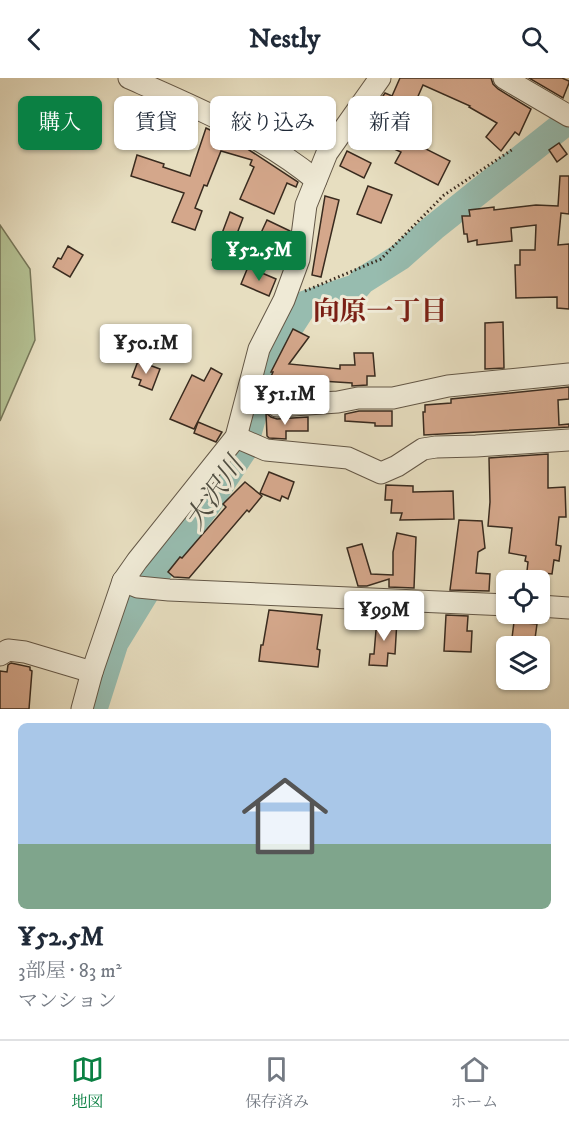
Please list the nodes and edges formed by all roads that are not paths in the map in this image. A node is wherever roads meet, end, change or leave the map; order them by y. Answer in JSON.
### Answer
{"nodes":[{"id":1,"x":129,"y":78,"type":"edge"},
{"id":2,"x":380,"y":78,"type":"edge"},
{"id":3,"x":504,"y":78,"type":"edge"},
{"id":4,"x":565,"y":113,"type":"edge"},
{"id":5,"x":316,"y":180,"type":"junction"},
{"id":6,"x":569,"y":374,"type":"edge"},
{"id":7,"x":277,"y":406,"type":"dead end"},
{"id":8,"x":236,"y":437,"type":"junction"},
{"id":9,"x":569,"y":440,"type":"edge"},
{"id":10,"x":131,"y":584,"type":"junction"},
{"id":11,"x":496,"y":605,"type":"edge"},
{"id":12,"x":550,"y":607,"type":"edge"},
{"id":13,"x":569,"y":608,"type":"edge"},
{"id":14,"x":0,"y":655,"type":"edge"},
{"id":15,"x":92,"y":672,"type":"junction"},
{"id":16,"x":82,"y":709,"type":"edge"}],
"edges":[{"from":1,"to":5,"type":"street"},
{"from":2,"to":5,"type":"street"},
{"from":3,"to":4,"type":"street"},
{"from":5,"to":8,"type":"street"},
{"from":6,"to":7,"type":"street"},
{"from":8,"to":9,"type":"street"},
{"from":8,"to":10,"type":"street"},
{"from":10,"to":11,"type":"street"},
{"from":10,"to":15,"type":"street"},
{"from":12,"to":13,"type":"street"},
{"from":14,"to":15,"type":"street"},
{"from":15,"to":16,"type":"street"}]}
